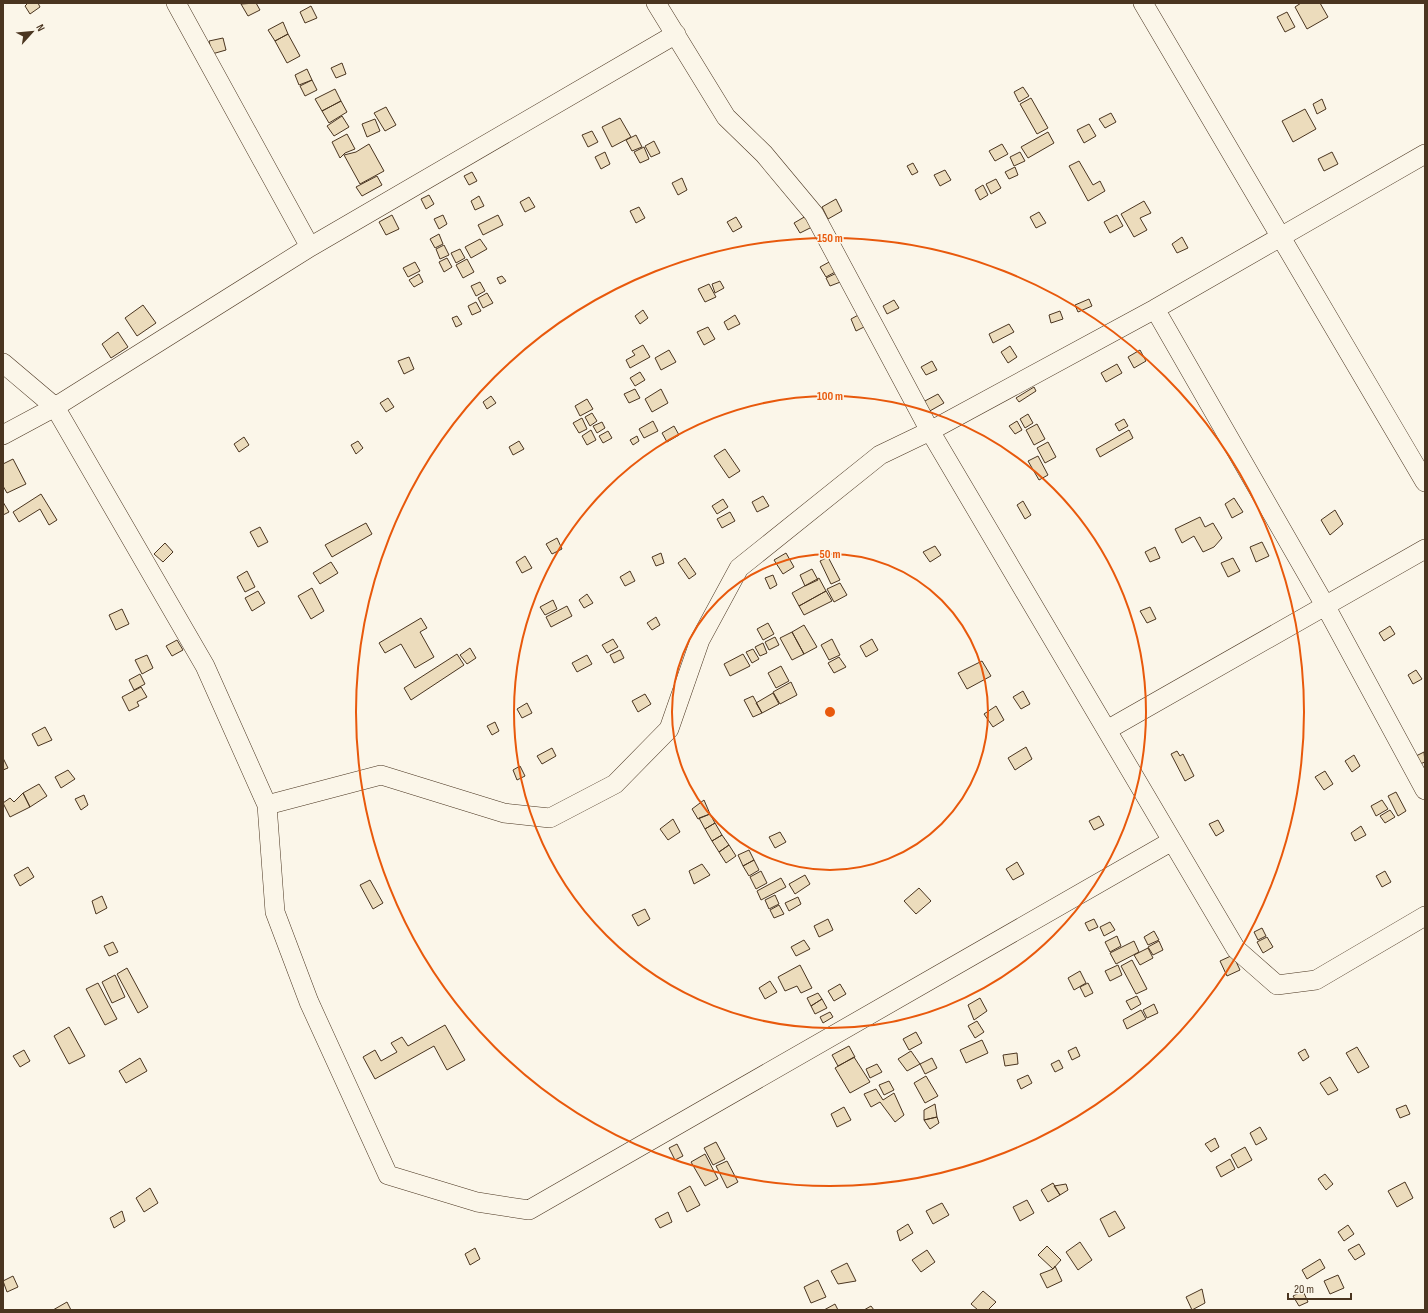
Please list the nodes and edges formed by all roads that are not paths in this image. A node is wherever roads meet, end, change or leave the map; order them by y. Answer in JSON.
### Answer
{"nodes":[{"id":1,"x":176,"y":3,"type":"edge"},
{"id":2,"x":656,"y":3,"type":"edge"},
{"id":3,"x":1143,"y":3,"type":"edge"},
{"id":4,"x":676,"y":34,"type":"junction"},
{"id":5,"x":1425,"y":154,"type":"edge"},
{"id":6,"x":1281,"y":237,"type":"junction"},
{"id":7,"x":310,"y":247,"type":"junction"},
{"id":8,"x":1155,"y":309,"type":"junction"},
{"id":9,"x":3,"y":363,"type":"edge"},
{"id":10,"x":55,"y":407,"type":"junction"},
{"id":11,"x":930,"y":431,"type":"junction"},
{"id":12,"x":3,"y":435,"type":"edge"},
{"id":13,"x":1425,"y":482,"type":"edge"},
{"id":14,"x":1425,"y":549,"type":"edge"},
{"id":15,"x":1326,"y":607,"type":"junction"},
{"id":16,"x":1107,"y":730,"type":"junction"},
{"id":17,"x":1425,"y":790,"type":"edge"},
{"id":18,"x":267,"y":805,"type":"junction"},
{"id":19,"x":1172,"y":841,"type":"junction"},
{"id":20,"x":1425,"y":916,"type":"edge"}],
"edges":[{"from":1,"to":7,"type":"street"},
{"from":2,"to":4,"type":"street"},
{"from":3,"to":6,"type":"street"},
{"from":4,"to":7,"type":"street"},
{"from":4,"to":11,"type":"street"},
{"from":5,"to":6,"type":"street"},
{"from":6,"to":8,"type":"street"},
{"from":6,"to":13,"type":"street"},
{"from":7,"to":10,"type":"street"},
{"from":8,"to":11,"type":"street"},
{"from":8,"to":15,"type":"street"},
{"from":9,"to":10,"type":"street"},
{"from":10,"to":12,"type":"street"},
{"from":10,"to":18,"type":"street"},
{"from":11,"to":16,"type":"street"},
{"from":11,"to":18,"type":"street"},
{"from":14,"to":15,"type":"street"},
{"from":15,"to":16,"type":"street"},
{"from":15,"to":17,"type":"street"},
{"from":16,"to":19,"type":"street"},
{"from":18,"to":19,"type":"street"},
{"from":19,"to":20,"type":"street"}]}
